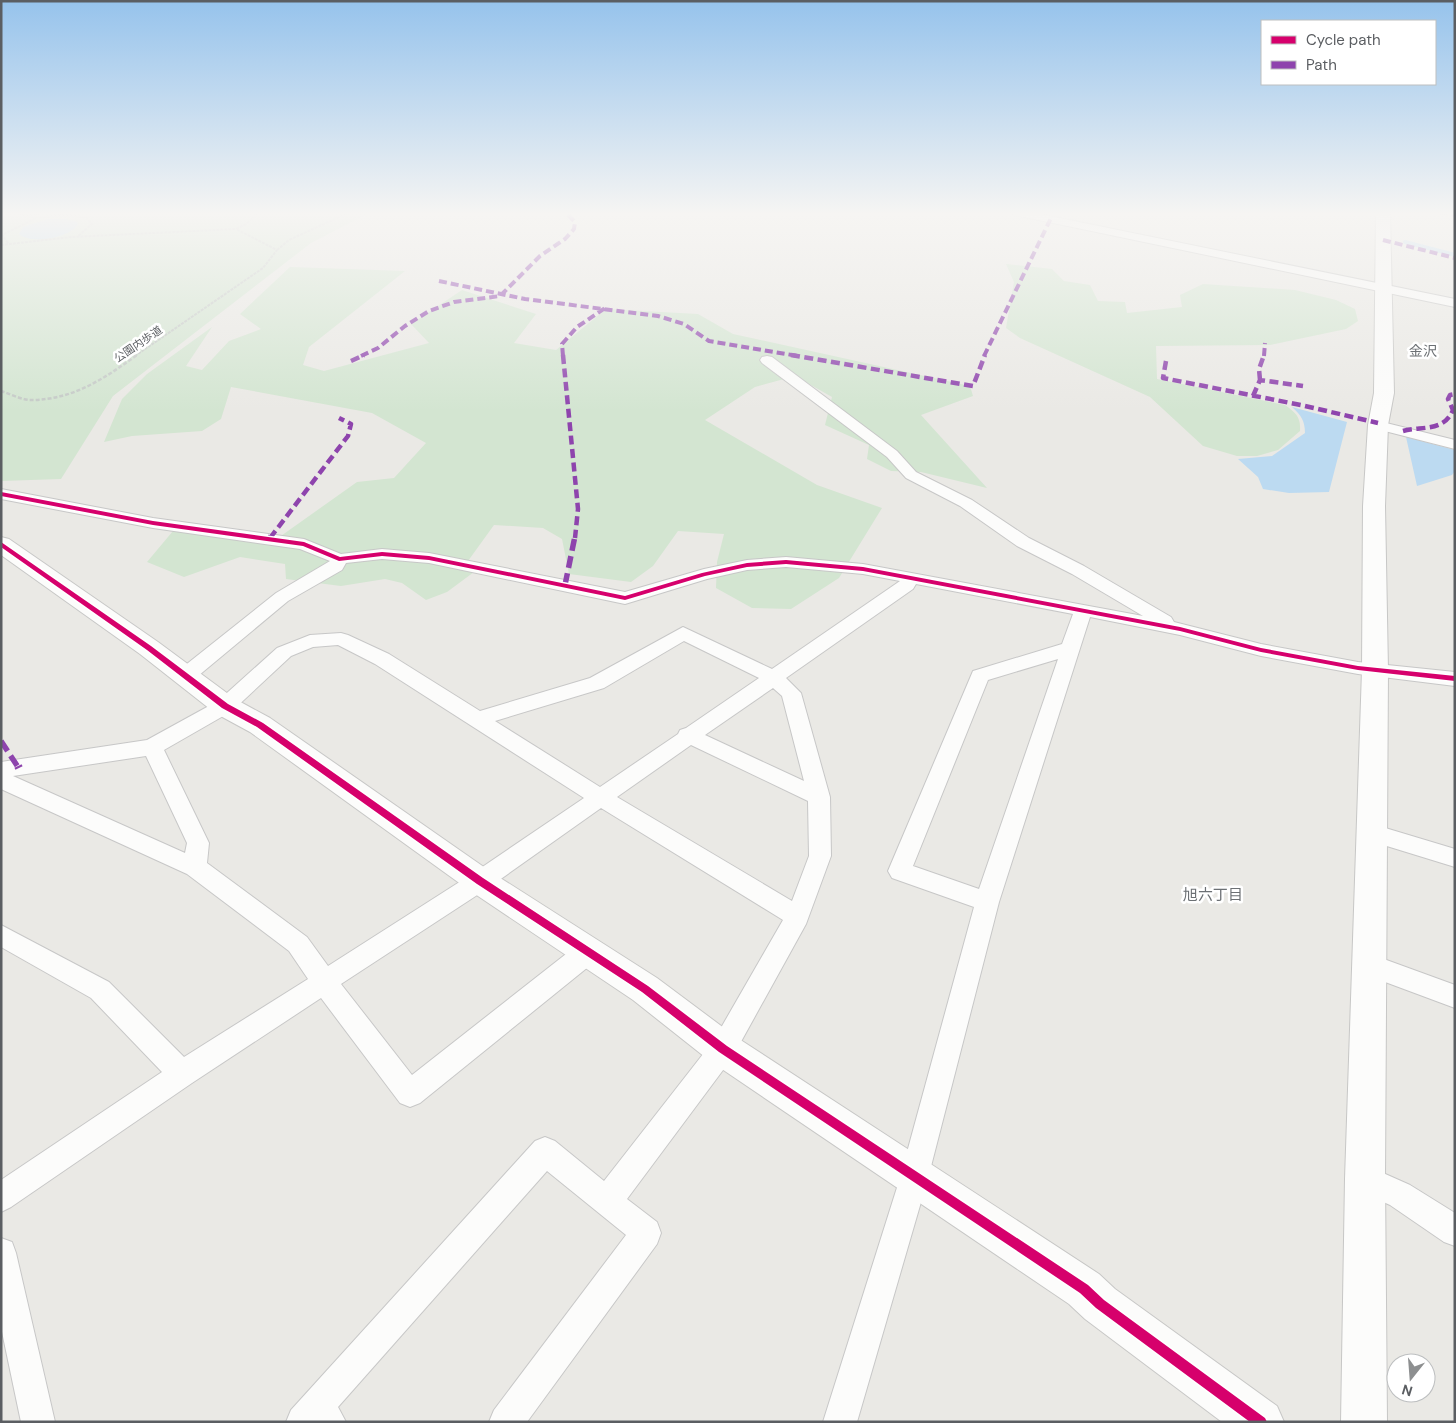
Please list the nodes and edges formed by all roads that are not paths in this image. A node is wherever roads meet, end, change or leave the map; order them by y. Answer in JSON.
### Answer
{"nodes":[{"id":1,"x":1337,"y":278,"type":"edge"},
{"id":2,"x":1384,"y":278,"type":"edge"},
{"id":3,"x":1384,"y":288,"type":"junction"},
{"id":4,"x":1455,"y":303,"type":"edge"},
{"id":5,"x":767,"y":360,"type":"dead end"},
{"id":6,"x":1378,"y":427,"type":"junction"},
{"id":7,"x":1455,"y":445,"type":"edge"},
{"id":8,"x":1,"y":494,"type":"edge"},
{"id":9,"x":1,"y":544,"type":"edge"},
{"id":10,"x":339,"y":558,"type":"junction"},
{"id":11,"x":911,"y":578,"type":"junction"},
{"id":12,"x":1084,"y":610,"type":"junction"},
{"id":13,"x":1180,"y":629,"type":"junction"},
{"id":14,"x":1071,"y":648,"type":"junction"},
{"id":15,"x":1376,"y":670,"type":"junction"},
{"id":16,"x":186,"y":676,"type":"junction"},
{"id":17,"x":774,"y":678,"type":"junction"},
{"id":18,"x":1455,"y":679,"type":"edge"},
{"id":19,"x":225,"y":706,"type":"junction"},
{"id":20,"x":478,"y":719,"type":"junction"},
{"id":21,"x":688,"y":735,"type":"junction"},
{"id":22,"x":152,"y":747,"type":"junction"},
{"id":23,"x":1,"y":770,"type":"edge"},
{"id":24,"x":1,"y":780,"type":"edge"},
{"id":25,"x":819,"y":797,"type":"junction"},
{"id":26,"x":600,"y":798,"type":"junction"},
{"id":27,"x":1372,"y":833,"type":"junction"},
{"id":28,"x":1455,"y":858,"type":"edge"},
{"id":29,"x":195,"y":867,"type":"junction"},
{"id":30,"x":480,"y":881,"type":"junction"},
{"id":31,"x":987,"y":902,"type":"junction"},
{"id":32,"x":798,"y":916,"type":"junction"},
{"id":33,"x":1,"y":935,"type":"edge"},
{"id":34,"x":589,"y":951,"type":"junction"},
{"id":35,"x":1370,"y":965,"type":"junction"},
{"id":36,"x":325,"y":983,"type":"junction"},
{"id":37,"x":1455,"y":997,"type":"edge"},
{"id":38,"x":723,"y":1049,"type":"junction"},
{"id":39,"x":182,"y":1074,"type":"junction"},
{"id":40,"x":914,"y":1178,"type":"junction"},
{"id":41,"x":1365,"y":1179,"type":"junction"},
{"id":42,"x":1,"y":1197,"type":"edge"},
{"id":43,"x":607,"y":1201,"type":"junction"},
{"id":44,"x":1455,"y":1231,"type":"edge"},
{"id":45,"x":1,"y":1253,"type":"edge"},
{"id":46,"x":316,"y":1417,"type":"edge"},
{"id":47,"x":38,"y":1422,"type":"edge"},
{"id":48,"x":506,"y":1422,"type":"edge"},
{"id":49,"x":840,"y":1422,"type":"edge"},
{"id":50,"x":1261,"y":1422,"type":"edge"},
{"id":51,"x":1364,"y":1422,"type":"edge"}],
"edges":[{"from":1,"to":3,"type":"street"},
{"from":2,"to":3,"type":"street"},
{"from":3,"to":4,"type":"street"},
{"from":3,"to":6,"type":"street"},
{"from":5,"to":13,"type":"street"},
{"from":6,"to":7,"type":"street"},
{"from":6,"to":15,"type":"street"},
{"from":8,"to":10,"type":"street"},
{"from":9,"to":16,"type":"street"},
{"from":10,"to":11,"type":"street"},
{"from":10,"to":16,"type":"street"},
{"from":11,"to":12,"type":"street"},
{"from":11,"to":17,"type":"street"},
{"from":12,"to":13,"type":"street"},
{"from":12,"to":14,"type":"street"},
{"from":13,"to":15,"type":"street"},
{"from":14,"to":31,"type":"street"},
{"from":14,"to":31,"type":"street"},
{"from":15,"to":18,"type":"street"},
{"from":15,"to":27,"type":"street"},
{"from":16,"to":19,"type":"street"},
{"from":17,"to":20,"type":"street"},
{"from":17,"to":21,"type":"street"},
{"from":17,"to":25,"type":"street"},
{"from":19,"to":20,"type":"street"},
{"from":19,"to":22,"type":"street"},
{"from":19,"to":30,"type":"street"},
{"from":20,"to":26,"type":"street"},
{"from":21,"to":25,"type":"street"},
{"from":21,"to":26,"type":"street"},
{"from":22,"to":23,"type":"street"},
{"from":22,"to":29,"type":"street"},
{"from":24,"to":29,"type":"street"},
{"from":25,"to":32,"type":"street"},
{"from":26,"to":30,"type":"street"},
{"from":26,"to":32,"type":"street"},
{"from":27,"to":28,"type":"street"},
{"from":27,"to":35,"type":"street"},
{"from":29,"to":36,"type":"street"},
{"from":30,"to":34,"type":"street"},
{"from":30,"to":36,"type":"street"},
{"from":31,"to":40,"type":"street"},
{"from":32,"to":38,"type":"street"},
{"from":33,"to":39,"type":"street"},
{"from":34,"to":36,"type":"street"},
{"from":34,"to":38,"type":"street"},
{"from":35,"to":37,"type":"street"},
{"from":35,"to":41,"type":"street"},
{"from":36,"to":39,"type":"street"},
{"from":38,"to":40,"type":"street"},
{"from":38,"to":43,"type":"street"},
{"from":39,"to":42,"type":"street"},
{"from":40,"to":49,"type":"street"},
{"from":40,"to":50,"type":"street"},
{"from":41,"to":44,"type":"street"},
{"from":41,"to":51,"type":"street"},
{"from":43,"to":46,"type":"street"},
{"from":43,"to":48,"type":"street"},
{"from":45,"to":47,"type":"street"}]}
